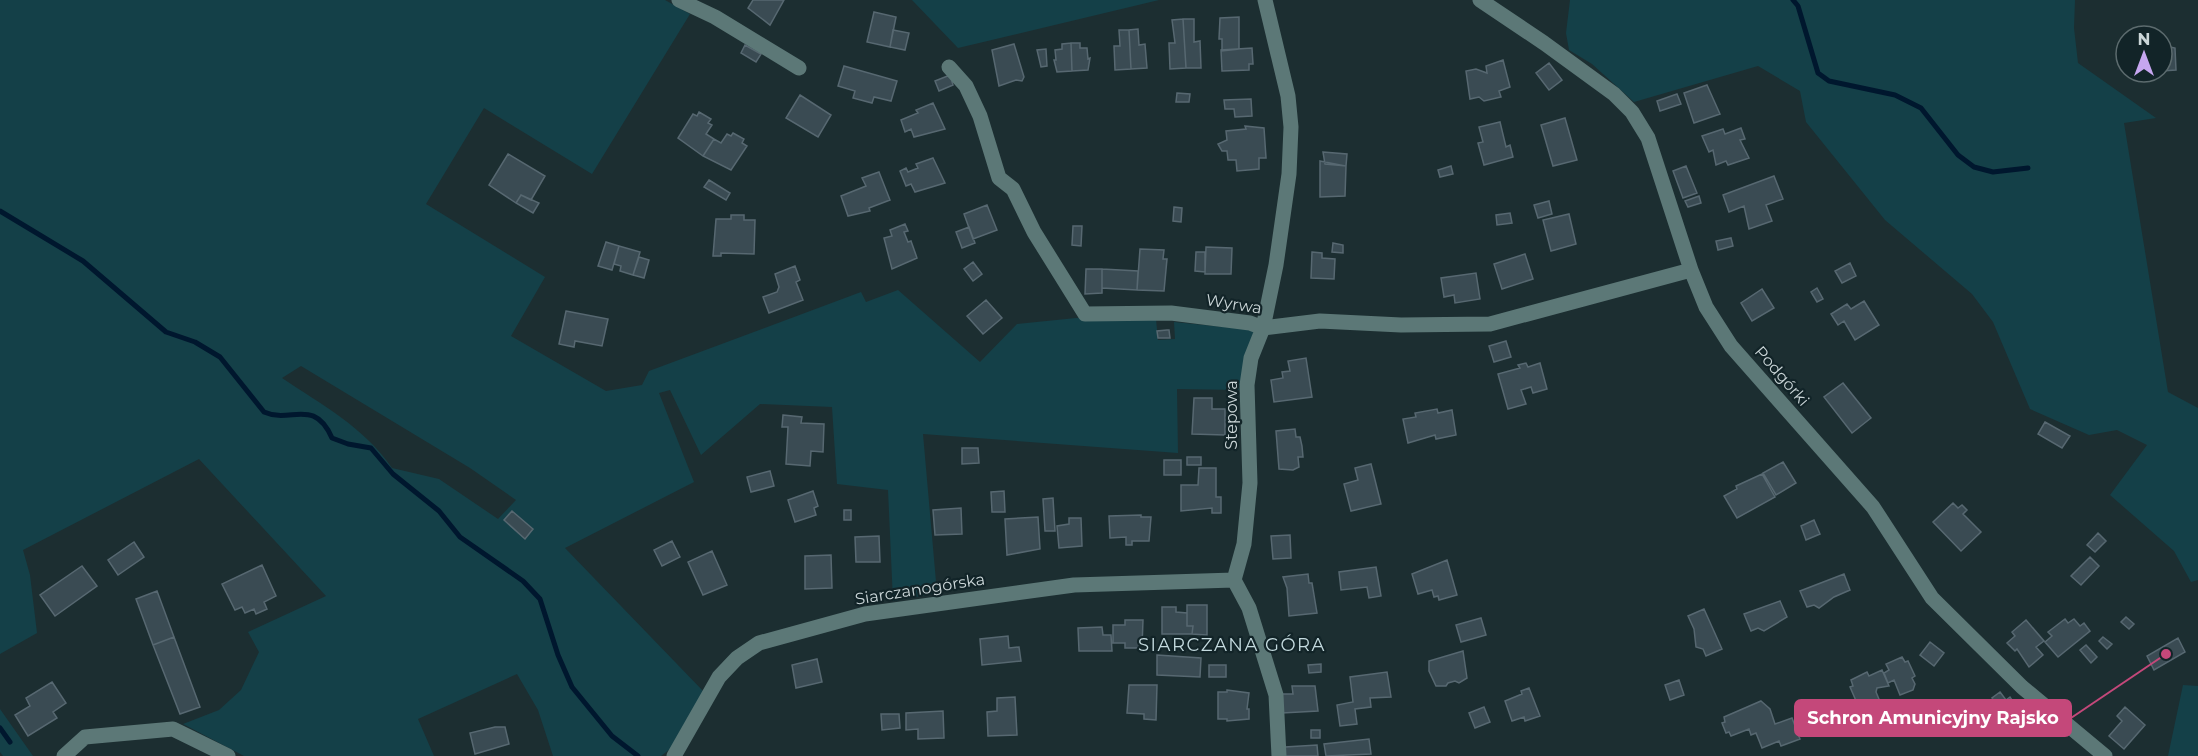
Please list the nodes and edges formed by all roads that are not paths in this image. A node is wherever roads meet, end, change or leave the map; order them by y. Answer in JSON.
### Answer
{"nodes":[{"id":1,"x":679,"y":0,"type":"edge"},
{"id":2,"x":1265,"y":0,"type":"edge"},
{"id":3,"x":1480,"y":0,"type":"edge"},
{"id":4,"x":949,"y":67,"type":"dead end"},
{"id":5,"x":799,"y":69,"type":"dead end"},
{"id":6,"x":1691,"y":270,"type":"junction"},
{"id":7,"x":1263,"y":328,"type":"junction"},
{"id":8,"x":1234,"y":580,"type":"junction"},
{"id":9,"x":64,"y":756,"type":"edge"},
{"id":10,"x":228,"y":756,"type":"edge"},
{"id":11,"x":674,"y":756,"type":"edge"},
{"id":12,"x":1279,"y":756,"type":"edge"},
{"id":13,"x":2105,"y":756,"type":"edge"}],
"edges":[{"from":1,"to":5,"type":"street"},
{"from":2,"to":7,"type":"street","name":"Stepowa"},
{"from":3,"to":6,"type":"street","name":"Podgórki"},
{"from":4,"to":7,"type":"street","name":"Wyrwa"},
{"from":6,"to":7,"type":"street","name":"Wyrwa"},
{"from":6,"to":13,"type":"street","name":"Podgórki"},
{"from":7,"to":8,"type":"street","name":"Stepowa"},
{"from":8,"to":11,"type":"street","name":"Siarczanogórska"},
{"from":8,"to":12,"type":"street"},
{"from":9,"to":10,"type":"street"}]}
